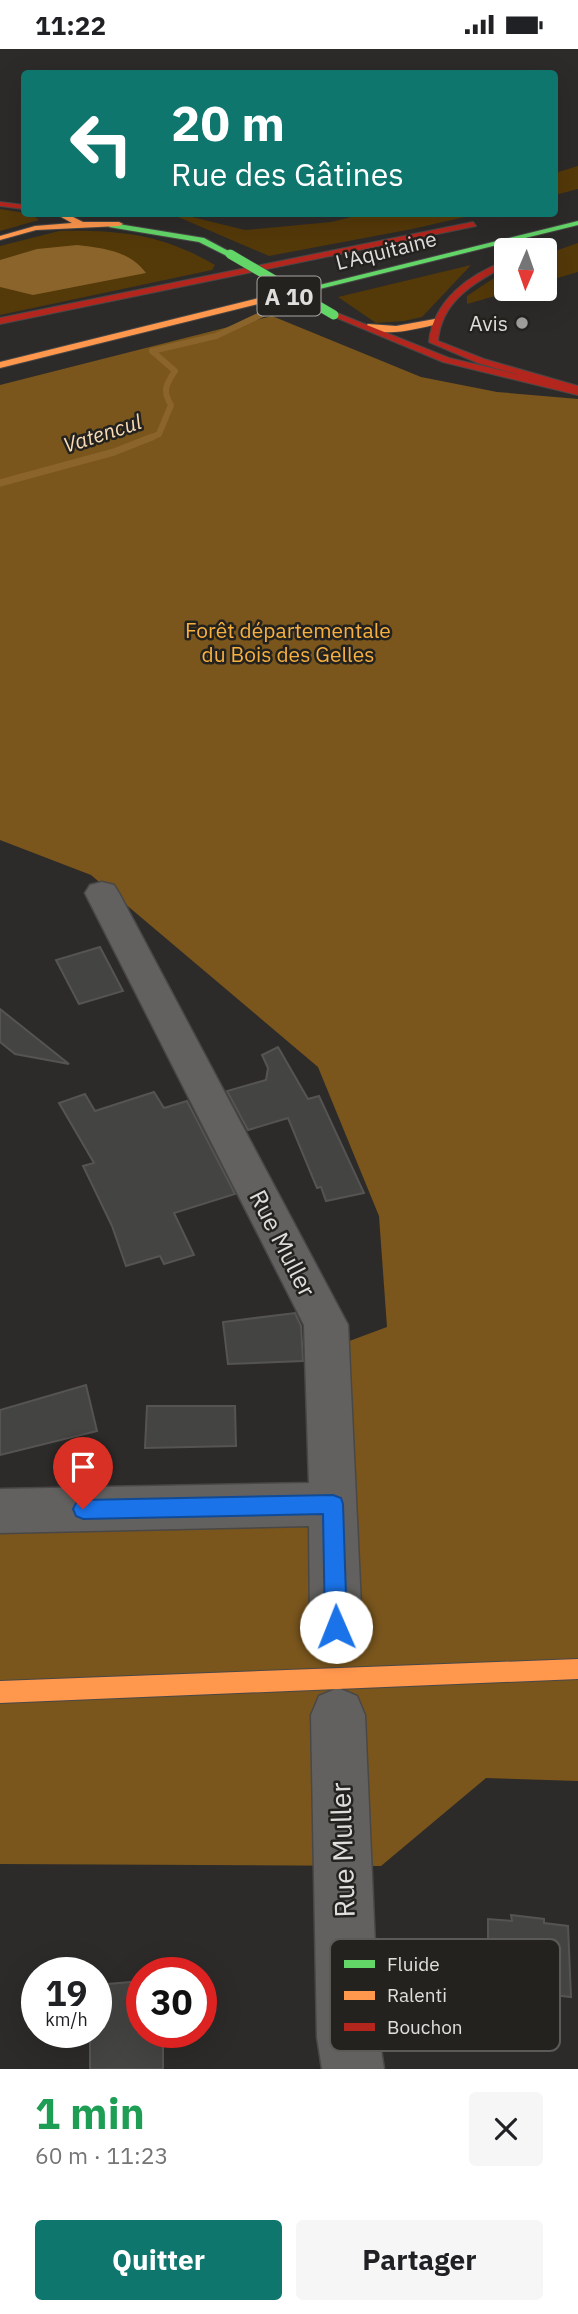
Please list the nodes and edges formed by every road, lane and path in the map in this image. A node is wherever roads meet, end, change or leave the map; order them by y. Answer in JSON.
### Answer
{"nodes":[{"id":1,"x":0,"y":199,"type":"edge"},
{"id":2,"x":21,"y":199,"type":"edge"},
{"id":3,"x":0,"y":204,"type":"edge"},
{"id":4,"x":21,"y":207,"type":"edge"},
{"id":5,"x":64,"y":217,"type":"edge"},
{"id":6,"x":153,"y":217,"type":"edge"},
{"id":7,"x":160,"y":217,"type":"edge"},
{"id":8,"x":578,"y":223,"type":"edge"},
{"id":9,"x":82,"y":224,"type":"junction"},
{"id":10,"x":113,"y":225,"type":"junction"},
{"id":11,"x":578,"y":237,"type":"edge"},
{"id":12,"x":0,"y":238,"type":"edge"},
{"id":13,"x":201,"y":240,"type":"junction"},
{"id":14,"x":557,"y":244,"type":"edge"},
{"id":15,"x":494,"y":271,"type":"edge"},
{"id":16,"x":342,"y":319,"type":"junction"},
{"id":17,"x":0,"y":321,"type":"edge"},
{"id":18,"x":435,"y":322,"type":"junction"},
{"id":19,"x":369,"y":327,"type":"junction"},
{"id":20,"x":57,"y":334,"type":"dead end"},
{"id":21,"x":0,"y":365,"type":"edge"},
{"id":22,"x":576,"y":391,"type":"edge"},
{"id":23,"x":102,"y":893,"type":"dead end"},
{"id":24,"x":333,"y":1504,"type":"junction"},
{"id":25,"x":0,"y":1511,"type":"edge"},
{"id":26,"x":336,"y":1627,"type":"dead end"},
{"id":27,"x":578,"y":1669,"type":"edge"},
{"id":28,"x":0,"y":1692,"type":"edge"},
{"id":29,"x":338,"y":1715,"type":"dead end"},
{"id":30,"x":345,"y":1939,"type":"edge"},
{"id":31,"x":350,"y":2051,"type":"edge"},
{"id":32,"x":353,"y":2069,"type":"edge"}],
"edges":[{"from":1,"to":2,"type":"main road"},
{"from":3,"to":4,"type":"main road"},
{"from":5,"to":9,"type":"main road"},
{"from":6,"to":10,"type":"main road"},
{"from":7,"to":13,"type":"main road"},
{"from":8,"to":21,"type":"main road","name":"L'Aquitaine","number":"A 10"},
{"from":9,"to":10,"type":"main road"},
{"from":9,"to":12,"type":"main road"},
{"from":10,"to":13,"type":"main road"},
{"from":11,"to":14,"type":"main road"},
{"from":13,"to":16,"type":"main road","bridge":true},
{"from":15,"to":18,"type":"main road"},
{"from":16,"to":19,"type":"main road"},
{"from":16,"to":22,"type":"main road"},
{"from":17,"to":20,"type":"main road","name":"L'Aquitaine","number":"A 10"},
{"from":18,"to":19,"type":"main road"},
{"from":18,"to":22,"type":"main road"},
{"from":19,"to":22,"type":"main road"},
{"from":23,"to":24,"type":"street","name":"Rue Muller"},
{"from":24,"to":25,"type":"street"},
{"from":24,"to":26,"type":"street","name":"Rue Muller"},
{"from":27,"to":28,"type":"main road"},
{"from":29,"to":30,"type":"street","name":"Rue Muller"},
{"from":31,"to":32,"type":"street","name":"Rue Muller"}]}
